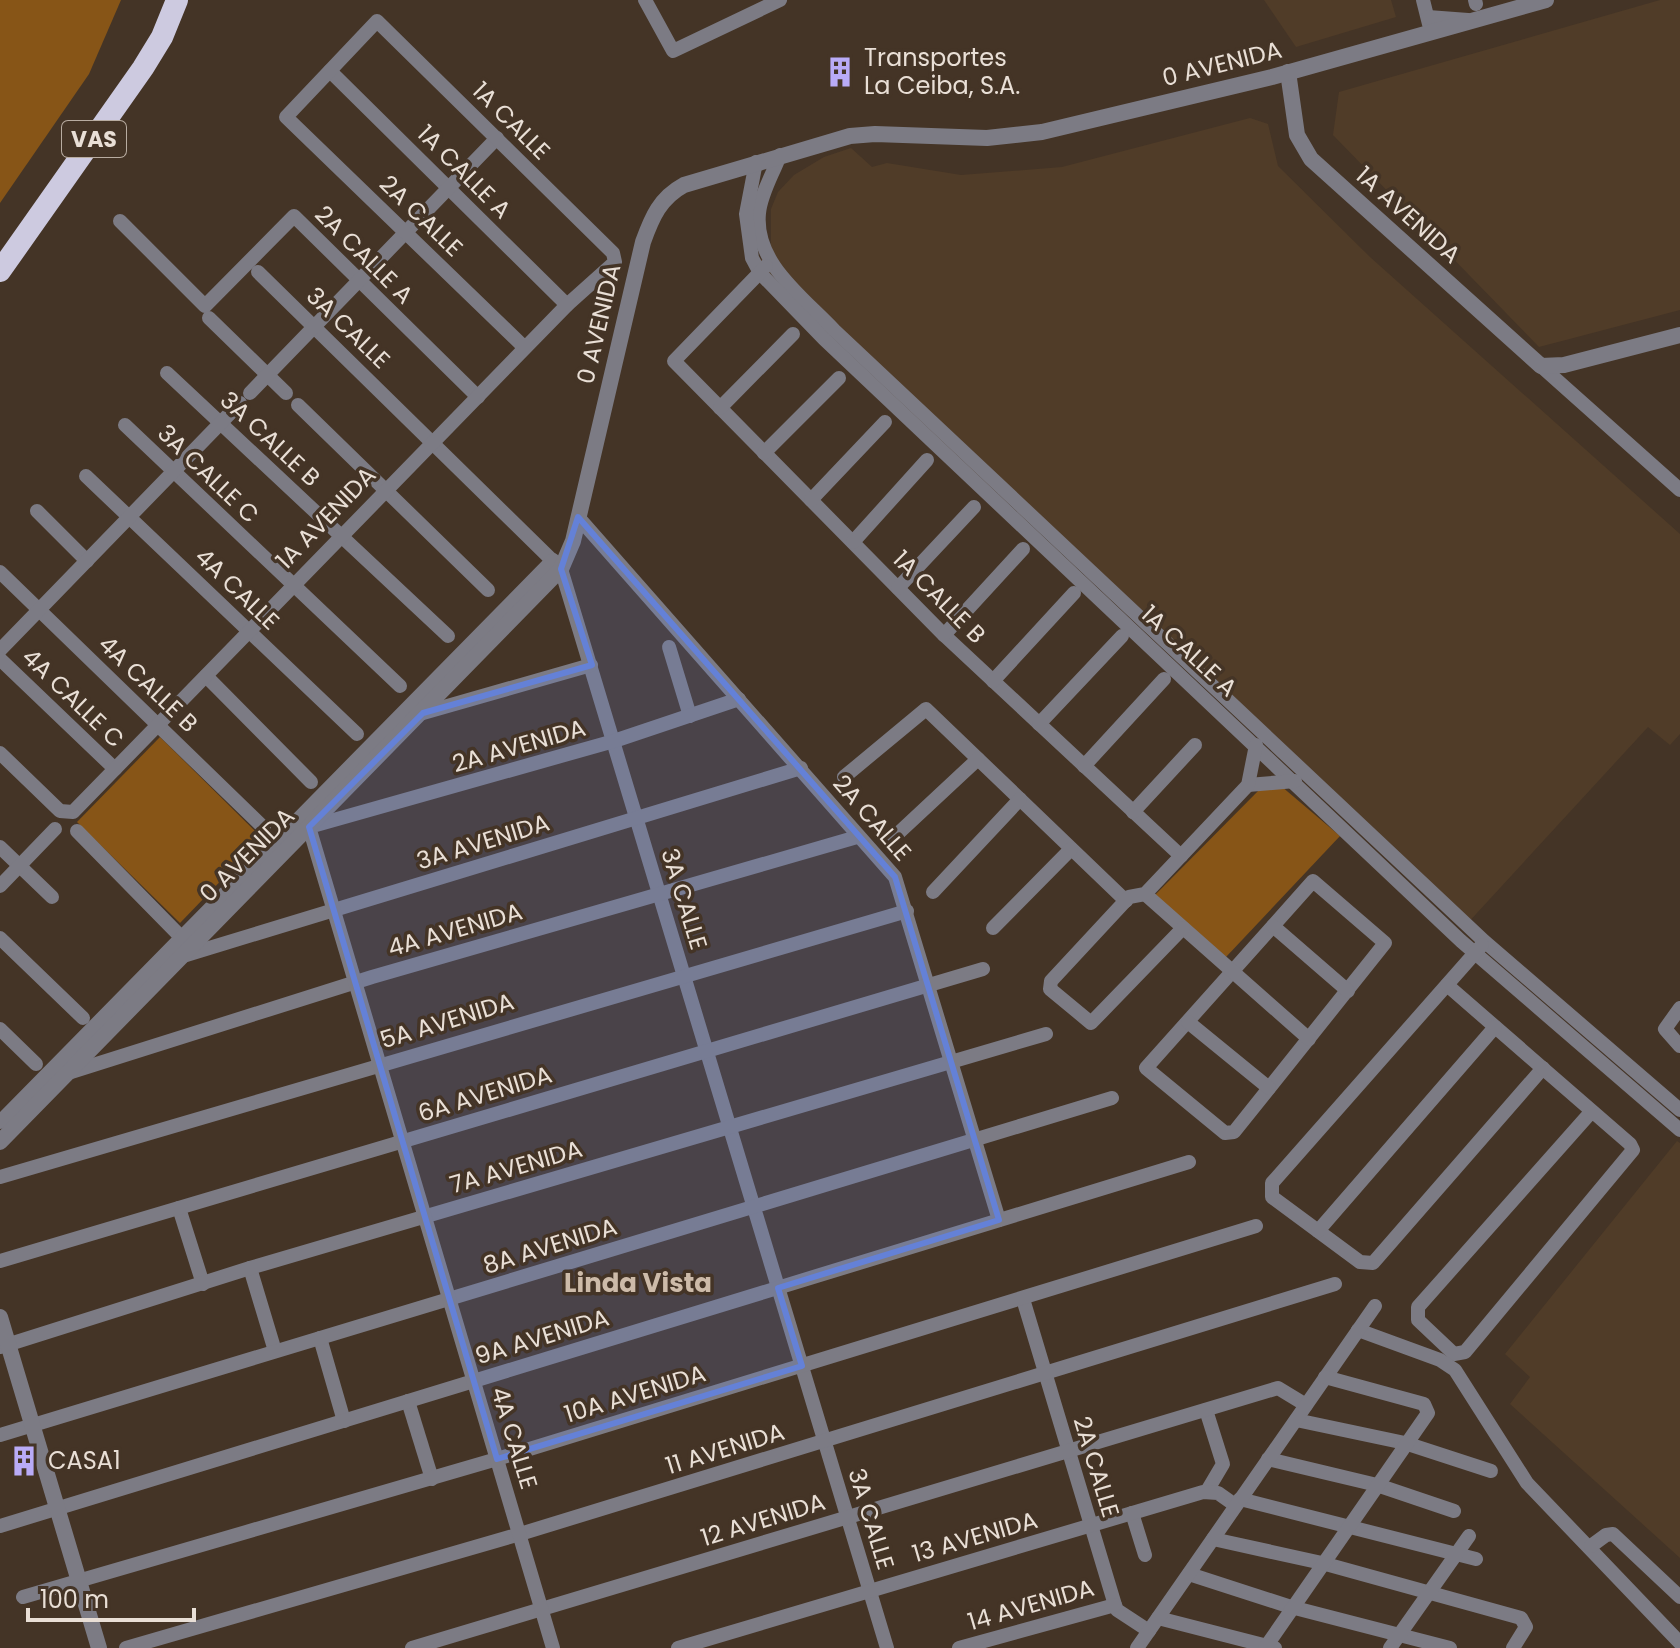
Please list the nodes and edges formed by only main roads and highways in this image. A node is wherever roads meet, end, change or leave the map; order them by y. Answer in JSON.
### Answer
{"nodes":[{"id":1,"x":166,"y":0,"type":"edge"},
{"id":2,"x":177,"y":0,"type":"edge"},
{"id":3,"x":0,"y":254,"type":"edge"},
{"id":4,"x":0,"y":271,"type":"edge"}],
"edges":[{"from":1,"to":3,"type":"highway","number":"VAS"},
{"from":2,"to":4,"type":"highway","number":"VAS"}]}
